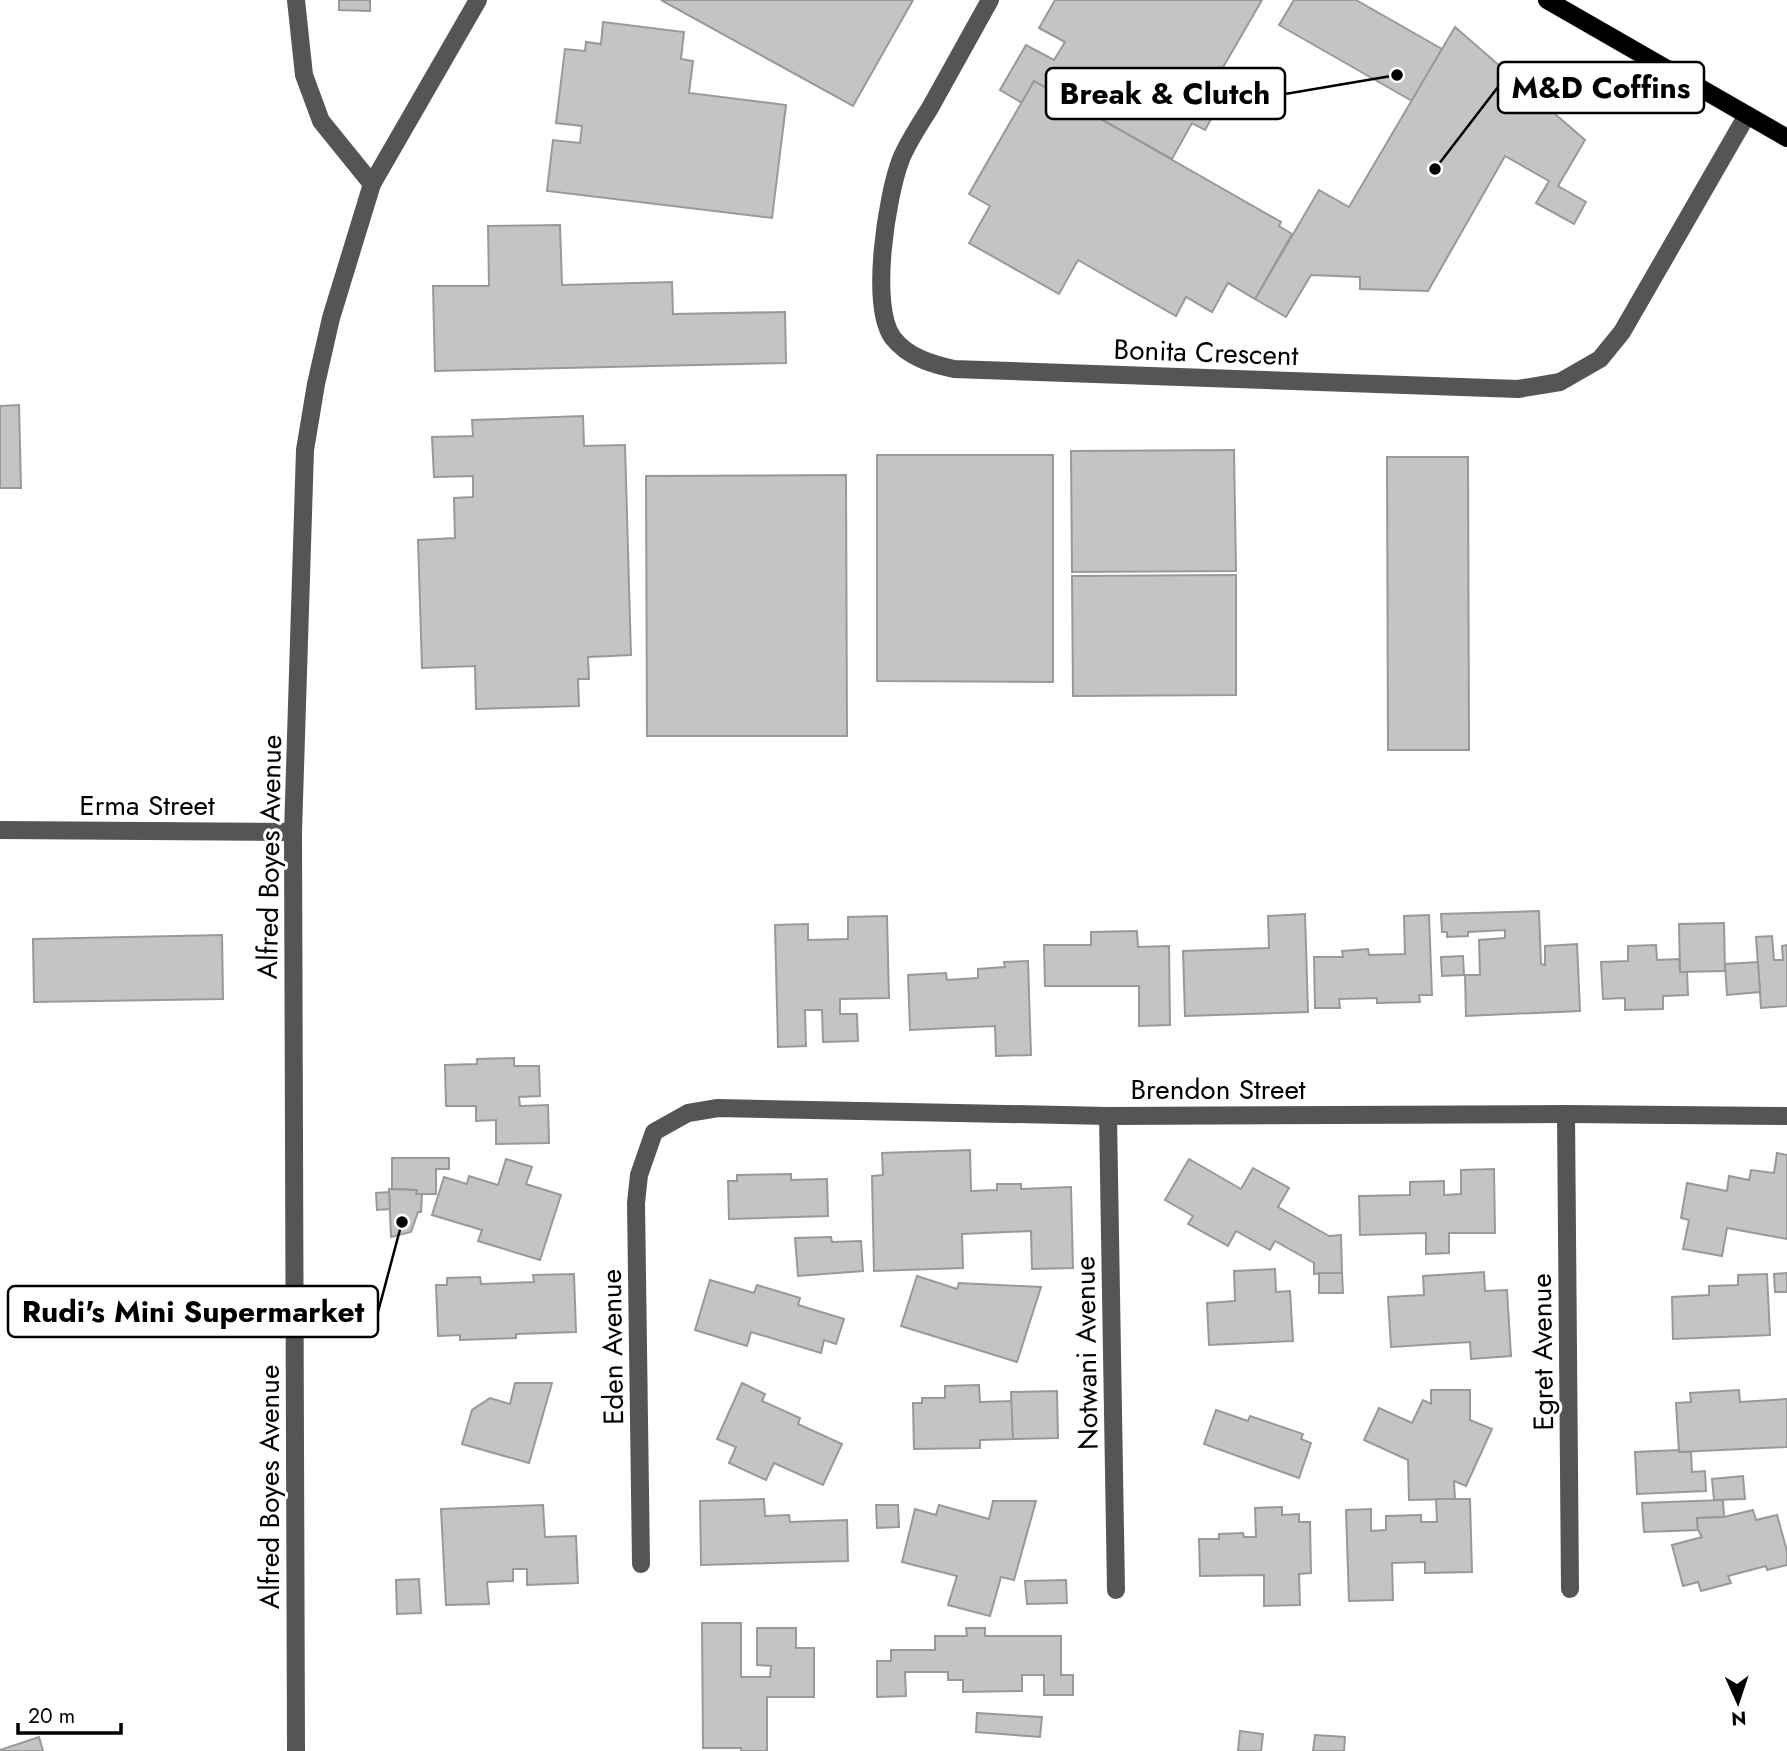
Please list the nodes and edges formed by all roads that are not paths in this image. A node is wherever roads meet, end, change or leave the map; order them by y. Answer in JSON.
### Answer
{"nodes":[{"id":1,"x":296,"y":0,"type":"edge"},
{"id":2,"x":478,"y":0,"type":"edge"},
{"id":3,"x":990,"y":0,"type":"edge"},
{"id":4,"x":1548,"y":0,"type":"edge"},
{"id":5,"x":1746,"y":115,"type":"junction"},
{"id":6,"x":1787,"y":138,"type":"edge"},
{"id":7,"x":372,"y":184,"type":"junction"},
{"id":8,"x":0,"y":830,"type":"edge"},
{"id":9,"x":293,"y":832,"type":"junction"},
{"id":10,"x":1566,"y":1114,"type":"junction"},
{"id":11,"x":1108,"y":1116,"type":"junction"},
{"id":12,"x":1787,"y":1116,"type":"edge"},
{"id":13,"x":654,"y":1132,"type":"joint"},
{"id":14,"x":641,"y":1564,"type":"dead end"},
{"id":15,"x":1570,"y":1589,"type":"dead end"},
{"id":16,"x":1116,"y":1590,"type":"dead end"},
{"id":17,"x":296,"y":1751,"type":"edge"}],
"edges":[{"from":1,"to":7,"type":"street"},
{"from":2,"to":7,"type":"street","name":"Alfred Boyes Avenue"},
{"from":3,"to":5,"type":"street","name":"Bonita Crescent"},
{"from":4,"to":5,"type":"main road"},
{"from":5,"to":6,"type":"main road"},
{"from":7,"to":9,"type":"street","name":"Alfred Boyes Avenue"},
{"from":8,"to":9,"type":"street","name":"Erma Street"},
{"from":9,"to":17,"type":"street","name":"Alfred Boyes Avenue"},
{"from":10,"to":11,"type":"street","name":"Brendon Street"},
{"from":10,"to":12,"type":"street","name":"Brendon Street"},
{"from":10,"to":15,"type":"street","name":"Egret Avenue"},
{"from":11,"to":13,"type":"street","name":"Brendon Street"},
{"from":11,"to":16,"type":"street","name":"Notwani Avenue"},
{"from":13,"to":14,"type":"street","name":"Eden Avenue"}]}
